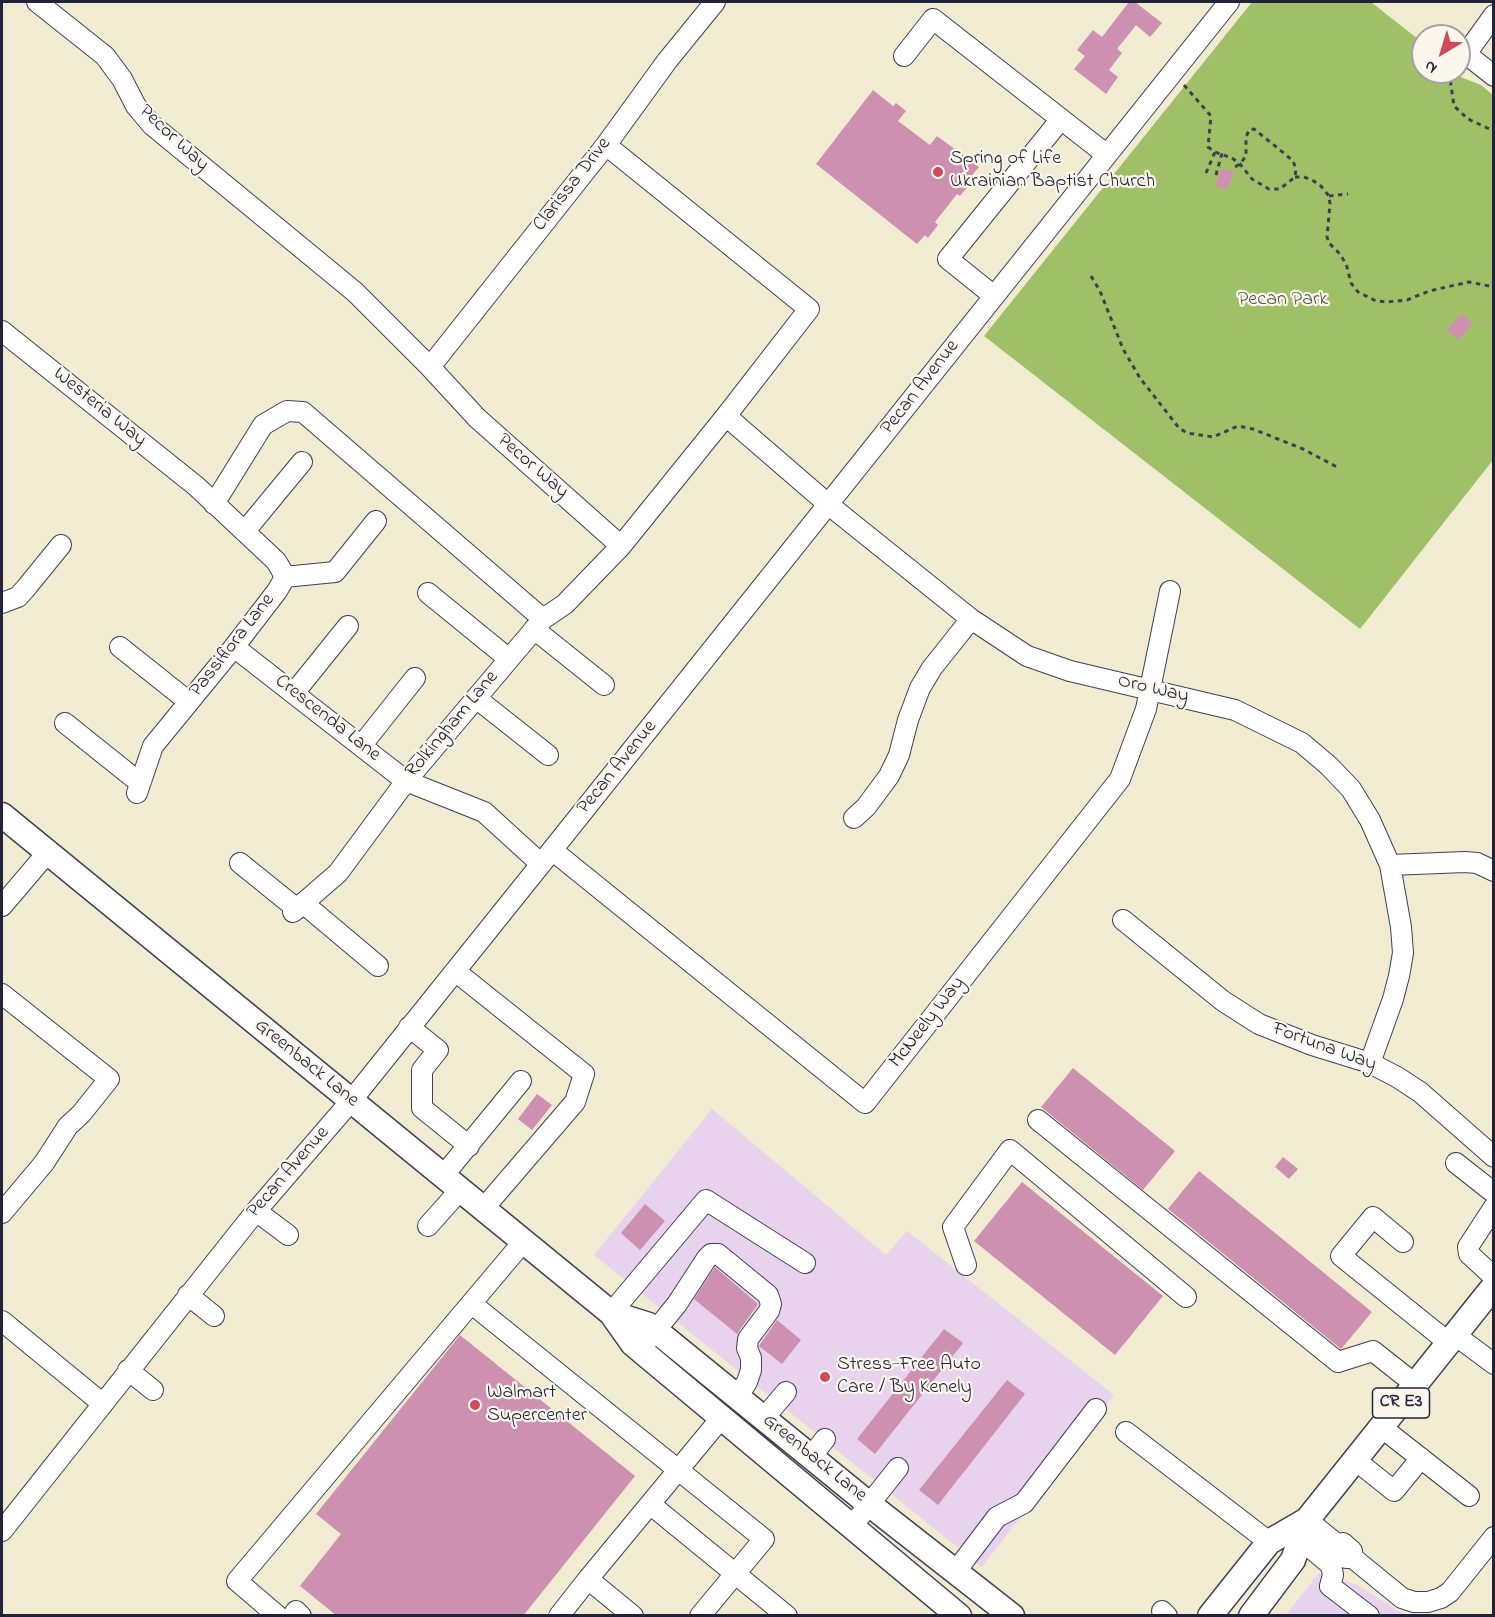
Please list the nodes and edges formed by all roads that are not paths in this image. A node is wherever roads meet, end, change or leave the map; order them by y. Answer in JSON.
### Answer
{"nodes":[{"id":1,"x":37,"y":2,"type":"edge"},
{"id":2,"x":715,"y":2,"type":"edge"},
{"id":3,"x":1229,"y":2,"type":"edge"},
{"id":4,"x":1494,"y":15,"type":"edge"},
{"id":5,"x":904,"y":56,"type":"dead end"},
{"id":6,"x":1494,"y":76,"type":"edge"},
{"id":7,"x":1061,"y":118,"type":"junction"},
{"id":8,"x":606,"y":145,"type":"junction"},
{"id":9,"x":1107,"y":155,"type":"junction"},
{"id":10,"x":994,"y":296,"type":"junction"},
{"id":11,"x":2,"y":331,"type":"edge"},
{"id":12,"x":430,"y":367,"type":"junction"},
{"id":13,"x":726,"y":416,"type":"junction"},
{"id":14,"x":302,"y":462,"type":"dead end"},
{"id":15,"x":196,"y":486,"type":"joint"},
{"id":16,"x":214,"y":504,"type":"junction"},
{"id":17,"x":829,"y":505,"type":"junction"},
{"id":18,"x":376,"y":521,"type":"dead end"},
{"id":19,"x":245,"y":531,"type":"junction"},
{"id":20,"x":61,"y":545,"type":"dead end"},
{"id":21,"x":621,"y":546,"type":"junction"},
{"id":22,"x":284,"y":577,"type":"junction"},
{"id":23,"x":1170,"y":591,"type":"dead end"},
{"id":24,"x":428,"y":593,"type":"dead end"},
{"id":25,"x":2,"y":603,"type":"edge"},
{"id":26,"x":971,"y":619,"type":"junction"},
{"id":27,"x":538,"y":624,"type":"junction"},
{"id":28,"x":348,"y":626,"type":"dead end"},
{"id":29,"x":120,"y":647,"type":"dead end"},
{"id":30,"x":234,"y":647,"type":"junction"},
{"id":31,"x":509,"y":659,"type":"junction"},
{"id":32,"x":415,"y":678,"type":"dead end"},
{"id":33,"x":604,"y":686,"type":"dead end"},
{"id":34,"x":1149,"y":689,"type":"junction"},
{"id":35,"x":294,"y":693,"type":"junction"},
{"id":36,"x":476,"y":698,"type":"junction"},
{"id":37,"x":189,"y":702,"type":"junction"},
{"id":38,"x":65,"y":723,"type":"dead end"},
{"id":39,"x":361,"y":746,"type":"junction"},
{"id":40,"x":548,"y":755,"type":"dead end"},
{"id":41,"x":406,"y":781,"type":"junction"},
{"id":42,"x":2,"y":815,"type":"edge"},
{"id":43,"x":854,"y":818,"type":"dead end"},
{"id":44,"x":48,"y":852,"type":"junction"},
{"id":45,"x":547,"y":857,"type":"junction"},
{"id":46,"x":240,"y":863,"type":"dead end"},
{"id":47,"x":1390,"y":864,"type":"junction"},
{"id":48,"x":1494,"y":871,"type":"edge"},
{"id":49,"x":2,"y":906,"type":"edge"},
{"id":50,"x":298,"y":908,"type":"junction"},
{"id":51,"x":1123,"y":920,"type":"dead end"},
{"id":52,"x":378,"y":966,"type":"dead end"},
{"id":53,"x":455,"y":971,"type":"junction"},
{"id":54,"x":2,"y":994,"type":"edge"},
{"id":55,"x":409,"y":1027,"type":"junction"},
{"id":56,"x":1370,"y":1063,"type":"junction"},
{"id":57,"x":521,"y":1081,"type":"dead end"},
{"id":58,"x":351,"y":1101,"type":"junction"},
{"id":59,"x":1038,"y":1120,"type":"dead end"},
{"id":60,"x":469,"y":1146,"type":"junction"},
{"id":61,"x":1494,"y":1157,"type":"edge"},
{"id":62,"x":1456,"y":1163,"type":"dead end"},
{"id":63,"x":452,"y":1183,"type":"junction"},
{"id":64,"x":1494,"y":1193,"type":"edge"},
{"id":65,"x":1494,"y":1207,"type":"edge"},
{"id":66,"x":483,"y":1209,"type":"junction"},
{"id":67,"x":256,"y":1211,"type":"junction"},
{"id":68,"x":2,"y":1213,"type":"edge"},
{"id":69,"x":429,"y":1226,"type":"dead end"},
{"id":70,"x":288,"y":1235,"type":"dead end"},
{"id":71,"x":524,"y":1242,"type":"junction"},
{"id":72,"x":1403,"y":1242,"type":"dead end"},
{"id":73,"x":805,"y":1263,"type":"dead end"},
{"id":74,"x":966,"y":1265,"type":"dead end"},
{"id":75,"x":1494,"y":1277,"type":"edge"},
{"id":76,"x":1494,"y":1286,"type":"edge"},
{"id":77,"x":188,"y":1295,"type":"junction"},
{"id":78,"x":1186,"y":1297,"type":"dead end"},
{"id":79,"x":472,"y":1304,"type":"junction"},
{"id":80,"x":611,"y":1313,"type":"junction"},
{"id":81,"x":214,"y":1317,"type":"dead end"},
{"id":82,"x":2,"y":1321,"type":"edge"},
{"id":83,"x":656,"y":1330,"type":"junction"},
{"id":84,"x":1452,"y":1339,"type":"junction"},
{"id":85,"x":640,"y":1350,"type":"junction"},
{"id":86,"x":1494,"y":1364,"type":"edge"},
{"id":87,"x":128,"y":1371,"type":"junction"},
{"id":88,"x":669,"y":1374,"type":"junction"},
{"id":89,"x":1416,"y":1384,"type":"junction"},
{"id":90,"x":153,"y":1390,"type":"dead end"},
{"id":91,"x":786,"y":1392,"type":"dead end"},
{"id":92,"x":738,"y":1396,"type":"junction"},
{"id":93,"x":103,"y":1404,"type":"junction"},
{"id":94,"x":1096,"y":1409,"type":"dead end"},
{"id":95,"x":722,"y":1417,"type":"junction"},
{"id":96,"x":771,"y":1424,"type":"junction"},
{"id":97,"x":1381,"y":1427,"type":"junction"},
{"id":98,"x":1126,"y":1432,"type":"dead end"},
{"id":99,"x":1420,"y":1458,"type":"junction"},
{"id":100,"x":1354,"y":1459,"type":"junction"},
{"id":101,"x":898,"y":1468,"type":"dead end"},
{"id":102,"x":679,"y":1470,"type":"junction"},
{"id":103,"x":1469,"y":1496,"type":"dead end"},
{"id":104,"x":650,"y":1504,"type":"junction"},
{"id":105,"x":869,"y":1504,"type":"junction"},
{"id":106,"x":852,"y":1526,"type":"junction"},
{"id":107,"x":1304,"y":1529,"type":"junction"},
{"id":108,"x":2,"y":1531,"type":"edge"},
{"id":109,"x":1494,"y":1537,"type":"edge"},
{"id":110,"x":1269,"y":1542,"type":"junction"},
{"id":111,"x":879,"y":1548,"type":"junction"},
{"id":112,"x":1485,"y":1560,"type":"edge"},
{"id":113,"x":956,"y":1571,"type":"junction"},
{"id":114,"x":734,"y":1573,"type":"junction"},
{"id":115,"x":588,"y":1579,"type":"junction"},
{"id":116,"x":1400,"y":1607,"type":"edge"},
{"id":117,"x":278,"y":1616,"type":"edge"},
{"id":118,"x":293,"y":1616,"type":"edge"},
{"id":119,"x":301,"y":1616,"type":"edge"},
{"id":120,"x":559,"y":1616,"type":"edge"},
{"id":121,"x":633,"y":1616,"type":"edge"},
{"id":122,"x":700,"y":1616,"type":"edge"},
{"id":123,"x":788,"y":1616,"type":"edge"},
{"id":124,"x":959,"y":1616,"type":"edge"},
{"id":125,"x":1012,"y":1616,"type":"edge"},
{"id":126,"x":1210,"y":1616,"type":"edge"},
{"id":127,"x":1251,"y":1616,"type":"edge"},
{"id":128,"x":1369,"y":1616,"type":"edge"}],
"edges":[{"from":1,"to":12,"type":"street","name":"Pecor Way"},
{"from":2,"to":8,"type":"street","name":"Clarissa Drive"},
{"from":3,"to":9,"type":"street","name":"Pecan Avenue"},
{"from":4,"to":6,"type":"street"},
{"from":5,"to":7,"type":"street"},
{"from":7,"to":9,"type":"street"},
{"from":7,"to":10,"type":"street"},
{"from":8,"to":12,"type":"street","name":"Clarissa Drive"},
{"from":8,"to":13,"type":"street"},
{"from":9,"to":10,"type":"street","name":"Pecan Avenue"},
{"from":10,"to":17,"type":"street","name":"Pecan Avenue"},
{"from":11,"to":15,"type":"street","name":"Westeria Way"},
{"from":12,"to":21,"type":"street","name":"Pecor Way"},
{"from":13,"to":17,"type":"street","name":"Oro Way"},
{"from":13,"to":21,"type":"street"},
{"from":14,"to":19,"type":"street"},
{"from":15,"to":16,"type":"street","name":"Passiflora Lane"},
{"from":16,"to":19,"type":"street","name":"Passiflora Lane"},
{"from":16,"to":27,"type":"street"},
{"from":17,"to":26,"type":"street","name":"Oro Way"},
{"from":17,"to":45,"type":"street","name":"Pecan Avenue"},
{"from":18,"to":22,"type":"street"},
{"from":19,"to":22,"type":"street","name":"Passiflora Lane"},
{"from":20,"to":25,"type":"street"},
{"from":21,"to":27,"type":"street","name":"Rolkingham Lane"},
{"from":22,"to":30,"type":"street","name":"Passiflora Lane"},
{"from":23,"to":34,"type":"street","name":"McNeely Way"},
{"from":24,"to":31,"type":"street"},
{"from":26,"to":34,"type":"street","name":"Oro Way"},
{"from":26,"to":43,"type":"street"},
{"from":27,"to":31,"type":"street","name":"Rolkingham Lane"},
{"from":27,"to":33,"type":"street"},
{"from":28,"to":35,"type":"street"},
{"from":29,"to":37,"type":"street"},
{"from":30,"to":35,"type":"street","name":"Crescenda Lane"},
{"from":30,"to":37,"type":"street","name":"Passiflora Lane"},
{"from":31,"to":36,"type":"street","name":"Rolkingham Lane"},
{"from":32,"to":39,"type":"street"},
{"from":34,"to":45,"type":"street","name":"McNeely Way"},
{"from":34,"to":47,"type":"street","name":"Oro Way"},
{"from":35,"to":39,"type":"street","name":"Crescenda Lane"},
{"from":36,"to":40,"type":"street"},
{"from":36,"to":41,"type":"street","name":"Rolkingham Lane"},
{"from":37,"to":38,"type":"street","name":"Passiflora Lane"},
{"from":39,"to":41,"type":"street","name":"Crescenda Lane"},
{"from":41,"to":45,"type":"street","name":"Crescenda Lane"},
{"from":41,"to":50,"type":"street","name":"Rolkingham Lane"},
{"from":42,"to":44,"type":"main road","name":"Greenback Lane"},
{"from":44,"to":49,"type":"street"},
{"from":44,"to":58,"type":"main road","name":"Greenback Lane"},
{"from":45,"to":53,"type":"street","name":"Pecan Avenue"},
{"from":46,"to":50,"type":"street"},
{"from":47,"to":48,"type":"street"},
{"from":47,"to":56,"type":"street","name":"Oro Way"},
{"from":50,"to":52,"type":"street"},
{"from":51,"to":56,"type":"street","name":"Fortuna Way"},
{"from":53,"to":55,"type":"street","name":"Pecan Avenue"},
{"from":53,"to":66,"type":"street"},
{"from":54,"to":68,"type":"street"},
{"from":55,"to":58,"type":"street","name":"Pecan Avenue"},
{"from":55,"to":60,"type":"street"},
{"from":56,"to":61,"type":"street","name":"Fortuna Way"},
{"from":57,"to":60,"type":"street"},
{"from":58,"to":63,"type":"main road","name":"Greenback Lane"},
{"from":58,"to":67,"type":"street","name":"Pecan Avenue"},
{"from":59,"to":89,"type":"street"},
{"from":60,"to":63,"type":"street"},
{"from":62,"to":64,"type":"street"},
{"from":63,"to":66,"type":"main road","name":"Greenback Lane"},
{"from":63,"to":69,"type":"street"},
{"from":65,"to":75,"type":"street"},
{"from":66,"to":71,"type":"main road","name":"Greenback Lane"},
{"from":67,"to":70,"type":"street"},
{"from":67,"to":77,"type":"street","name":"Pecan Avenue"},
{"from":71,"to":79,"type":"street"},
{"from":71,"to":80,"type":"main road","name":"Greenback Lane"},
{"from":72,"to":84,"type":"street"},
{"from":73,"to":80,"type":"street"},
{"from":74,"to":78,"type":"street"},
{"from":76,"to":84,"type":"main road","number":"CR E3"},
{"from":77,"to":81,"type":"street"},
{"from":77,"to":87,"type":"street","name":"Pecan Avenue"},
{"from":79,"to":102,"type":"street"},
{"from":79,"to":117,"type":"street"},
{"from":80,"to":83,"type":"main road","name":"Greenback Lane"},
{"from":80,"to":85,"type":"main road","name":"Greenback Lane"},
{"from":82,"to":93,"type":"street"},
{"from":83,"to":85,"type":"street"},
{"from":83,"to":92,"type":"main road","name":"Greenback Lane"},
{"from":83,"to":92,"type":"street"},
{"from":84,"to":86,"type":"street"},
{"from":84,"to":89,"type":"main road","number":"CR E3"},
{"from":85,"to":88,"type":"main road","name":"Greenback Lane"},
{"from":87,"to":90,"type":"street"},
{"from":87,"to":93,"type":"street","name":"Pecan Avenue"},
{"from":88,"to":92,"type":"main road"},
{"from":88,"to":95,"type":"main road","name":"Greenback Lane"},
{"from":89,"to":97,"type":"main road","number":"CR E3"},
{"from":91,"to":96,"type":"street"},
{"from":92,"to":96,"type":"main road","name":"Greenback Lane"},
{"from":93,"to":108,"type":"street","name":"Pecan Avenue"},
{"from":94,"to":113,"type":"street"},
{"from":95,"to":96,"type":"main road"},
{"from":95,"to":102,"type":"street"},
{"from":95,"to":106,"type":"main road","name":"Greenback Lane"},
{"from":96,"to":105,"type":"main road","name":"Greenback Lane"},
{"from":97,"to":99,"type":"street"},
{"from":97,"to":100,"type":"main road","number":"CR E3"},
{"from":98,"to":110,"type":"street"},
{"from":99,"to":100,"type":"street"},
{"from":99,"to":103,"type":"street"},
{"from":100,"to":107,"type":"main road","number":"CR E3"},
{"from":101,"to":105,"type":"street"},
{"from":102,"to":104,"type":"street"},
{"from":102,"to":114,"type":"street"},
{"from":104,"to":114,"type":"street"},
{"from":104,"to":115,"type":"street"},
{"from":105,"to":106,"type":"street"},
{"from":105,"to":113,"type":"main road","name":"Greenback Lane"},
{"from":106,"to":111,"type":"main road","name":"Greenback Lane"},
{"from":107,"to":110,"type":"main road","number":"CR E3"},
{"from":107,"to":116,"type":"street"},
{"from":107,"to":127,"type":"main road","number":"CR E3"},
{"from":107,"to":128,"type":"street"},
{"from":109,"to":112,"type":"street"},
{"from":110,"to":126,"type":"main road","number":"CR E3"},
{"from":111,"to":113,"type":"main road"},
{"from":111,"to":124,"type":"main road","name":"Greenback Lane"},
{"from":112,"to":116,"type":"street"},
{"from":113,"to":125,"type":"main road","name":"Greenback Lane"},
{"from":114,"to":122,"type":"street"},
{"from":114,"to":123,"type":"street"},
{"from":115,"to":120,"type":"street"},
{"from":115,"to":121,"type":"street"},
{"from":118,"to":119,"type":"street"}]}
